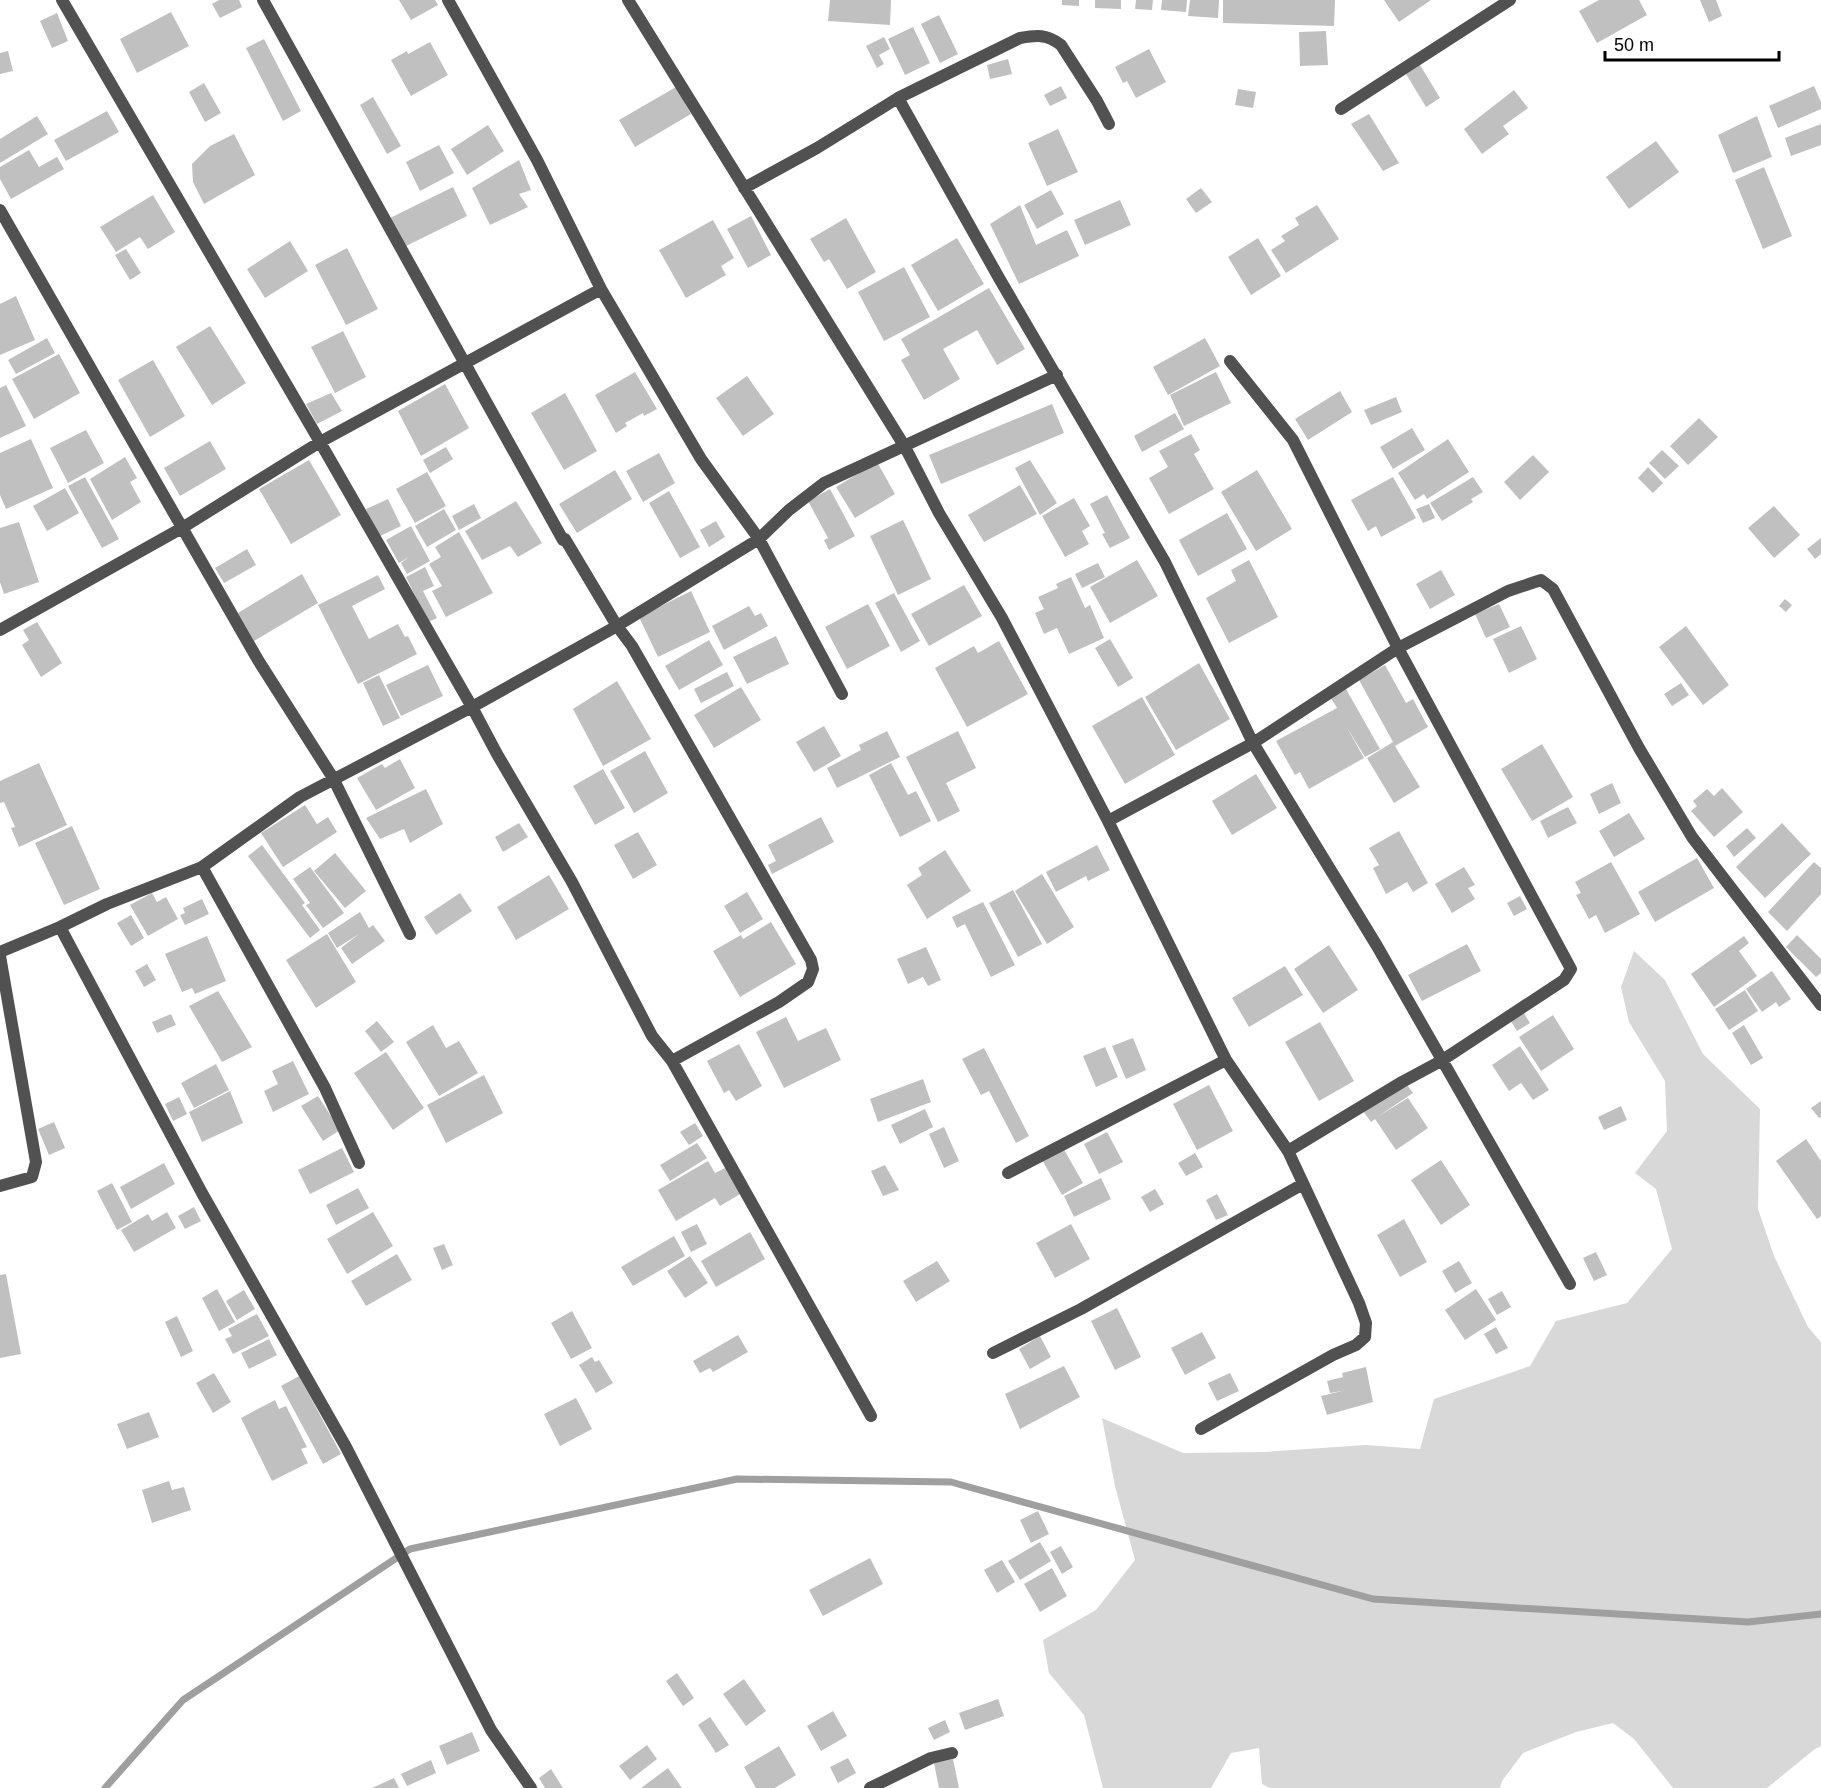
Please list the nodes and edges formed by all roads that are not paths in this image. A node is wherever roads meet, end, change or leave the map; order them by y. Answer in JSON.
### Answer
{"nodes":[{"id":1,"x":62,"y":0,"type":"edge"},
{"id":2,"x":263,"y":0,"type":"edge"},
{"id":3,"x":448,"y":0,"type":"edge"},
{"id":4,"x":628,"y":0,"type":"edge"},
{"id":5,"x":1510,"y":0,"type":"edge"},
{"id":6,"x":898,"y":99,"type":"junction"},
{"id":7,"x":1341,"y":109,"type":"dead end"},
{"id":8,"x":1109,"y":124,"type":"dead end"},
{"id":9,"x":744,"y":188,"type":"junction"},
{"id":10,"x":0,"y":210,"type":"edge"},
{"id":11,"x":601,"y":289,"type":"junction"},
{"id":12,"x":1230,"y":361,"type":"dead end"},
{"id":13,"x":466,"y":362,"type":"junction"},
{"id":14,"x":1057,"y":375,"type":"junction"},
{"id":15,"x":320,"y":442,"type":"junction"},
{"id":16,"x":904,"y":447,"type":"junction"},
{"id":17,"x":182,"y":528,"type":"junction"},
{"id":18,"x":759,"y":539,"type":"junction"},
{"id":19,"x":617,"y":626,"type":"junction"},
{"id":20,"x":0,"y":630,"type":"edge"},
{"id":21,"x":1398,"y":648,"type":"junction"},
{"id":22,"x":842,"y":694,"type":"dead end"},
{"id":23,"x":472,"y":707,"type":"junction"},
{"id":24,"x":1253,"y":743,"type":"junction"},
{"id":25,"x":333,"y":778,"type":"junction"},
{"id":26,"x":1108,"y":821,"type":"junction"},
{"id":27,"x":202,"y":867,"type":"junction"},
{"id":28,"x":60,"y":927,"type":"junction"},
{"id":29,"x":410,"y":934,"type":"dead end"},
{"id":30,"x":0,"y":952,"type":"edge"},
{"id":31,"x":0,"y":956,"type":"edge"},
{"id":32,"x":1821,"y":1005,"type":"edge"},
{"id":33,"x":672,"y":1060,"type":"junction"},
{"id":34,"x":1226,"y":1060,"type":"junction"},
{"id":35,"x":1441,"y":1061,"type":"junction"},
{"id":36,"x":1288,"y":1151,"type":"junction"},
{"id":37,"x":359,"y":1163,"type":"dead end"},
{"id":38,"x":1008,"y":1173,"type":"dead end"},
{"id":39,"x":1303,"y":1184,"type":"junction"},
{"id":40,"x":0,"y":1186,"type":"edge"},
{"id":41,"x":1569,"y":1284,"type":"dead end"},
{"id":42,"x":993,"y":1353,"type":"dead end"},
{"id":43,"x":871,"y":1416,"type":"dead end"},
{"id":44,"x":1201,"y":1429,"type":"dead end"},
{"id":45,"x":952,"y":1753,"type":"dead end"},
{"id":46,"x":531,"y":1788,"type":"edge"},
{"id":47,"x":870,"y":1788,"type":"edge"}],
"edges":[{"from":1,"to":15,"type":"street"},
{"from":2,"to":13,"type":"street"},
{"from":3,"to":11,"type":"street"},
{"from":4,"to":9,"type":"street"},
{"from":5,"to":7,"type":"street"},
{"from":6,"to":8,"type":"street"},
{"from":6,"to":9,"type":"street"},
{"from":6,"to":14,"type":"street"},
{"from":9,"to":16,"type":"street"},
{"from":10,"to":17,"type":"street"},
{"from":11,"to":13,"type":"street"},
{"from":11,"to":18,"type":"street"},
{"from":12,"to":21,"type":"street"},
{"from":13,"to":15,"type":"street"},
{"from":13,"to":19,"type":"street"},
{"from":14,"to":16,"type":"street"},
{"from":14,"to":24,"type":"street"},
{"from":15,"to":17,"type":"street"},
{"from":15,"to":23,"type":"street"},
{"from":16,"to":18,"type":"street"},
{"from":16,"to":26,"type":"street"},
{"from":17,"to":20,"type":"street"},
{"from":17,"to":25,"type":"street"},
{"from":18,"to":19,"type":"street"},
{"from":18,"to":22,"type":"street"},
{"from":19,"to":23,"type":"street"},
{"from":19,"to":33,"type":"street"},
{"from":21,"to":24,"type":"street"},
{"from":21,"to":32,"type":"street"},
{"from":21,"to":35,"type":"street"},
{"from":23,"to":25,"type":"street"},
{"from":23,"to":33,"type":"street"},
{"from":24,"to":26,"type":"street"},
{"from":24,"to":35,"type":"street"},
{"from":25,"to":27,"type":"street"},
{"from":25,"to":29,"type":"street"},
{"from":26,"to":34,"type":"street"},
{"from":27,"to":28,"type":"street"},
{"from":27,"to":37,"type":"street"},
{"from":28,"to":30,"type":"street"},
{"from":28,"to":46,"type":"street"},
{"from":31,"to":40,"type":"street"},
{"from":33,"to":43,"type":"street"},
{"from":34,"to":36,"type":"street"},
{"from":34,"to":38,"type":"street"},
{"from":35,"to":36,"type":"street"},
{"from":35,"to":41,"type":"street"},
{"from":36,"to":39,"type":"street"},
{"from":39,"to":42,"type":"street"},
{"from":39,"to":44,"type":"street"},
{"from":45,"to":47,"type":"street"}]}
